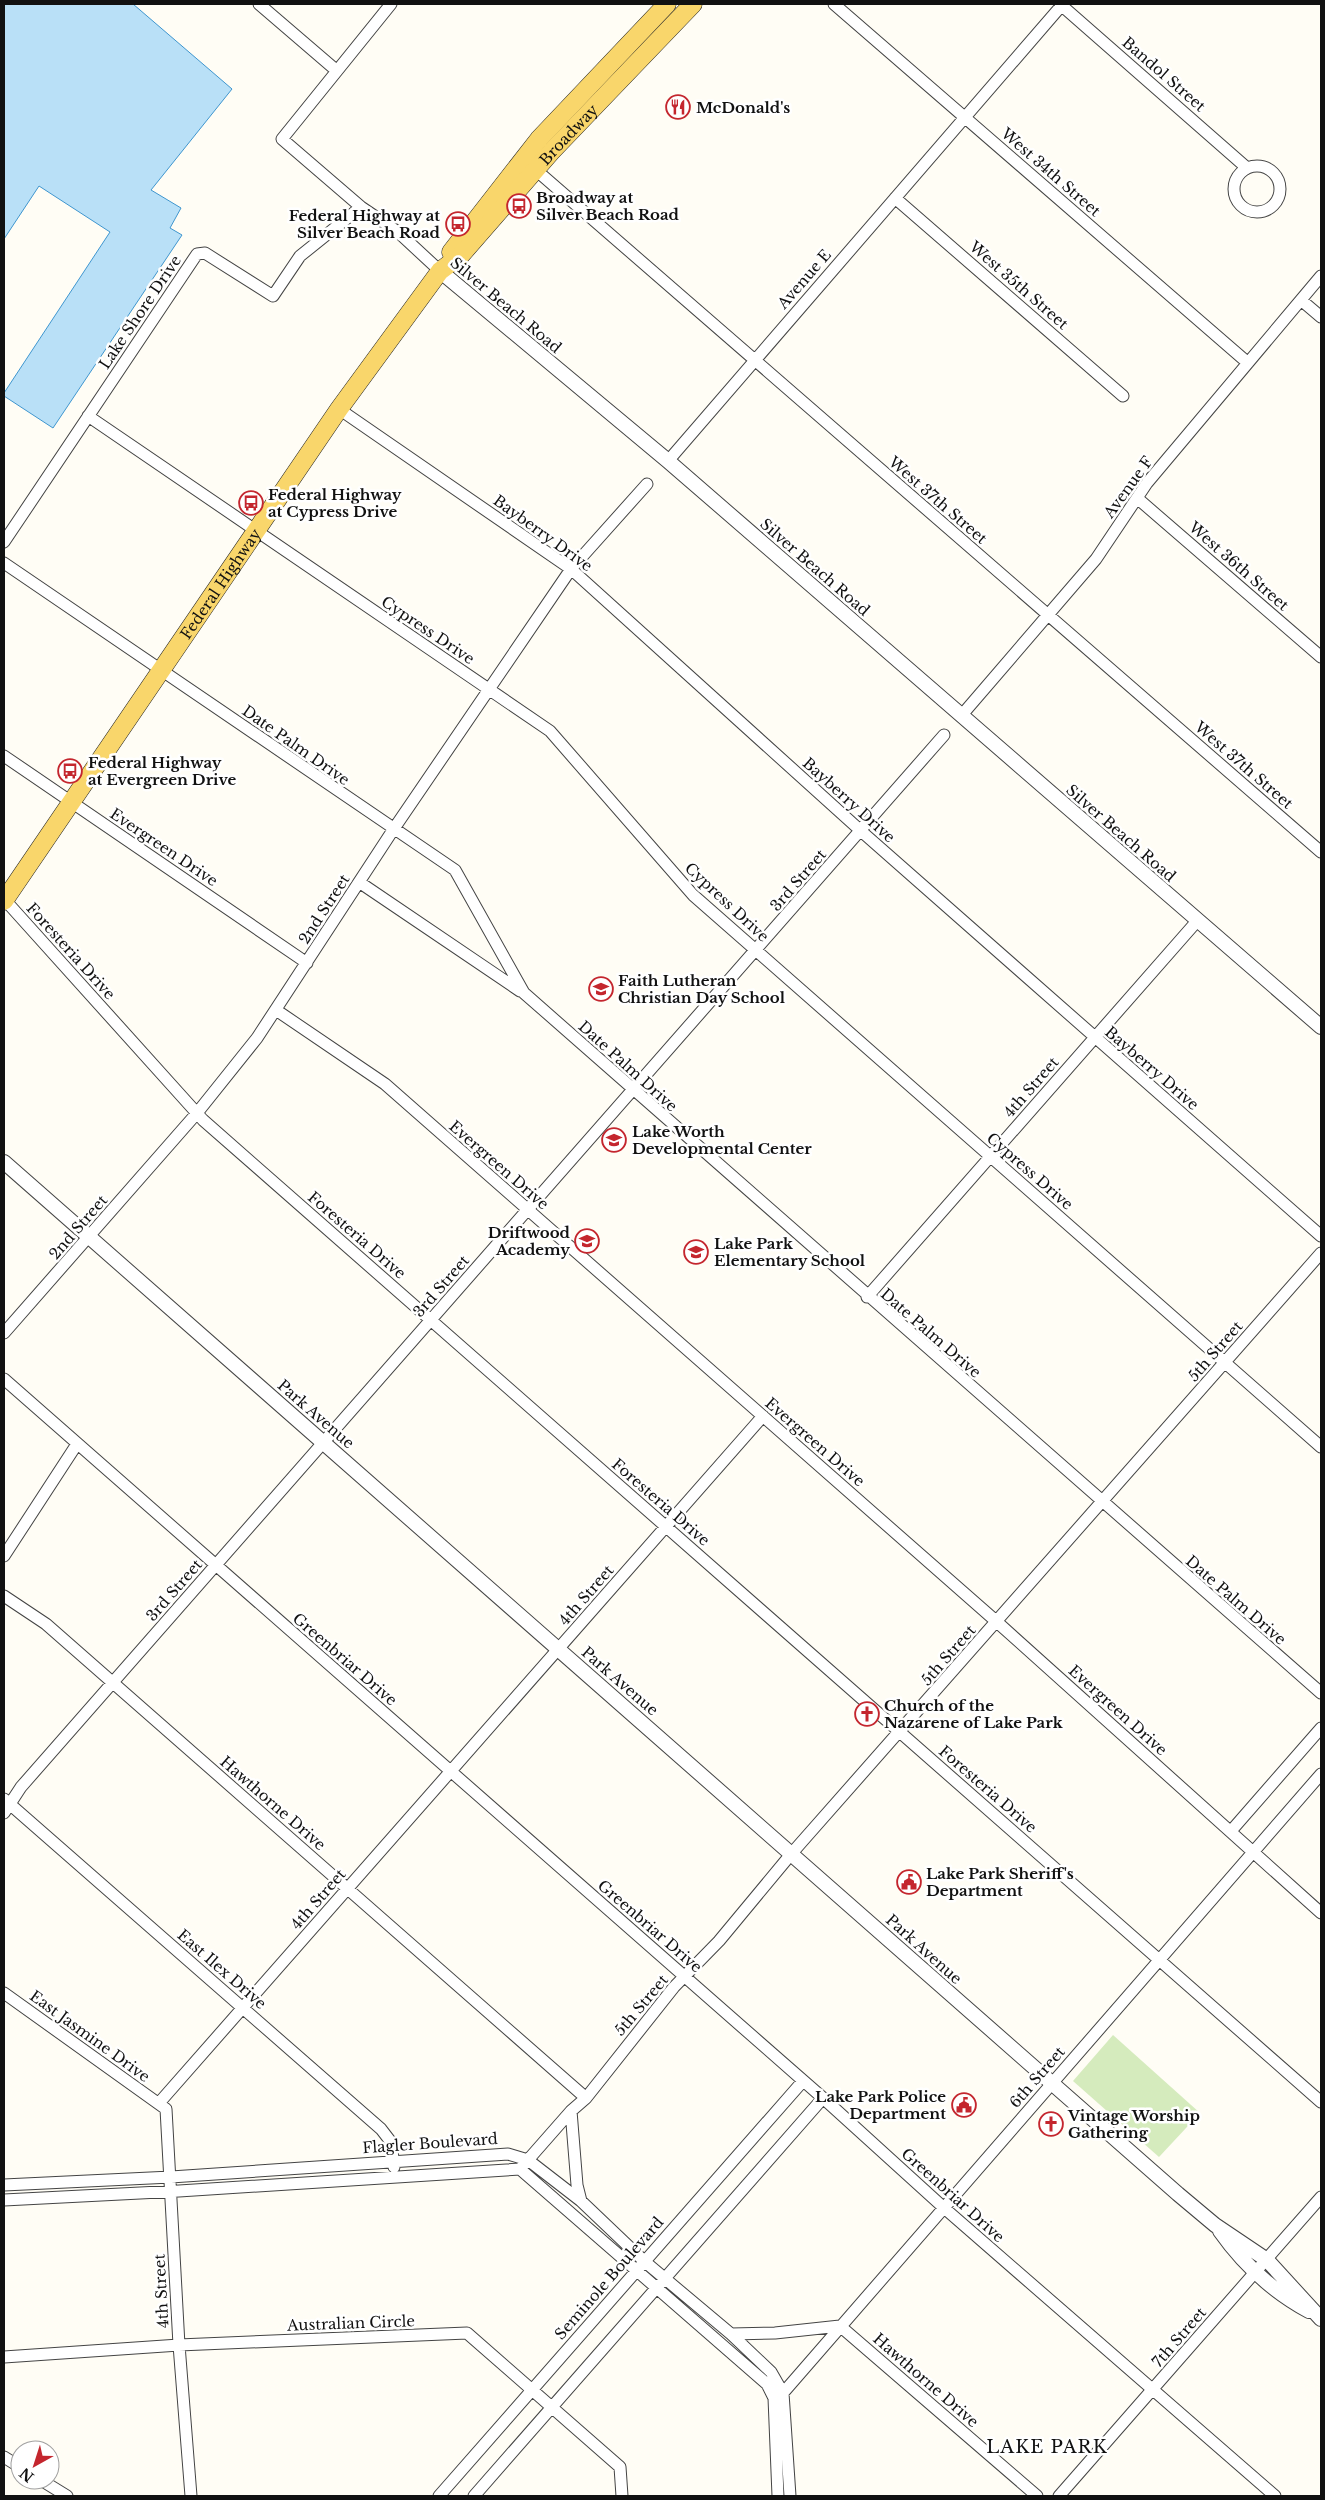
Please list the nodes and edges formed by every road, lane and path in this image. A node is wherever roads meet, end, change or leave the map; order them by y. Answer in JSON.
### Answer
{"nodes":[{"id":1,"x":259,"y":4,"type":"edge"},
{"id":2,"x":390,"y":4,"type":"edge"},
{"id":3,"x":667,"y":4,"type":"edge"},
{"id":4,"x":693,"y":4,"type":"edge"},
{"id":5,"x":834,"y":4,"type":"edge"},
{"id":6,"x":1061,"y":5,"type":"edge"},
{"id":7,"x":644,"y":28,"type":"junction"},
{"id":8,"x":337,"y":71,"type":"junction"},
{"id":9,"x":586,"y":114,"type":"junction"},
{"id":10,"x":965,"y":118,"type":"junction"},
{"id":11,"x":1247,"y":168,"type":"junction"},
{"id":12,"x":536,"y":170,"type":"junction"},
{"id":13,"x":895,"y":198,"type":"junction"},
{"id":14,"x":362,"y":207,"type":"junction"},
{"id":15,"x":442,"y":268,"type":"junction"},
{"id":16,"x":1321,"y":276,"type":"edge"},
{"id":17,"x":1301,"y":300,"type":"junction"},
{"id":18,"x":1321,"y":317,"type":"edge"},
{"id":19,"x":753,"y":360,"type":"junction"},
{"id":20,"x":1248,"y":363,"type":"junction"},
{"id":21,"x":1123,"y":396,"type":"dead end"},
{"id":22,"x":339,"y":408,"type":"junction"},
{"id":23,"x":88,"y":416,"type":"junction"},
{"id":24,"x":668,"y":461,"type":"junction"},
{"id":25,"x":647,"y":484,"type":"dead end"},
{"id":26,"x":1137,"y":498,"type":"junction"},
{"id":27,"x":256,"y":530,"type":"junction"},
{"id":28,"x":4,"y":542,"type":"edge"},
{"id":29,"x":4,"y":563,"type":"edge"},
{"id":30,"x":571,"y":568,"type":"junction"},
{"id":31,"x":1047,"y":614,"type":"junction"},
{"id":32,"x":1321,"y":657,"type":"edge"},
{"id":33,"x":161,"y":670,"type":"junction"},
{"id":34,"x":489,"y":689,"type":"junction"},
{"id":35,"x":961,"y":716,"type":"junction"},
{"id":36,"x":944,"y":735,"type":"dead end"},
{"id":37,"x":4,"y":756,"type":"edge"},
{"id":38,"x":71,"y":802,"type":"junction"},
{"id":39,"x":393,"y":830,"type":"junction"},
{"id":40,"x":861,"y":831,"type":"junction"},
{"id":41,"x":1321,"y":852,"type":"edge"},
{"id":42,"x":359,"y":882,"type":"junction"},
{"id":43,"x":4,"y":900,"type":"edge"},
{"id":44,"x":1198,"y":920,"type":"junction"},
{"id":45,"x":756,"y":950,"type":"junction"},
{"id":46,"x":307,"y":963,"type":"junction"},
{"id":47,"x":524,"y":993,"type":"junction"},
{"id":48,"x":276,"y":1010,"type":"junction"},
{"id":49,"x":1321,"y":1027,"type":"edge"},
{"id":50,"x":1095,"y":1037,"type":"junction"},
{"id":51,"x":633,"y":1091,"type":"junction"},
{"id":52,"x":197,"y":1113,"type":"junction"},
{"id":53,"x":990,"y":1156,"type":"junction"},
{"id":54,"x":4,"y":1162,"type":"edge"},
{"id":55,"x":528,"y":1210,"type":"junction"},
{"id":56,"x":1321,"y":1236,"type":"edge"},
{"id":57,"x":89,"y":1237,"type":"junction"},
{"id":58,"x":1321,"y":1253,"type":"edge"},
{"id":59,"x":867,"y":1297,"type":"junction"},
{"id":60,"x":431,"y":1320,"type":"junction"},
{"id":61,"x":4,"y":1334,"type":"edge"},
{"id":62,"x":1225,"y":1362,"type":"junction"},
{"id":63,"x":4,"y":1379,"type":"edge"},
{"id":64,"x":762,"y":1416,"type":"junction"},
{"id":65,"x":324,"y":1443,"type":"junction"},
{"id":66,"x":77,"y":1444,"type":"junction"},
{"id":67,"x":1321,"y":1447,"type":"edge"},
{"id":68,"x":1102,"y":1503,"type":"junction"},
{"id":69,"x":666,"y":1526,"type":"junction"},
{"id":70,"x":4,"y":1556,"type":"edge"},
{"id":71,"x":216,"y":1565,"type":"junction"},
{"id":72,"x":4,"y":1596,"type":"edge"},
{"id":73,"x":997,"y":1622,"type":"junction"},
{"id":74,"x":558,"y":1649,"type":"junction"},
{"id":75,"x":113,"y":1683,"type":"junction"},
{"id":76,"x":1321,"y":1693,"type":"edge"},
{"id":77,"x":1321,"y":1728,"type":"edge"},
{"id":78,"x":900,"y":1732,"type":"junction"},
{"id":79,"x":450,"y":1771,"type":"junction"},
{"id":80,"x":1321,"y":1774,"type":"edge"},
{"id":81,"x":6,"y":1805,"type":"edge"},
{"id":82,"x":1230,"y":1831,"type":"junction"},
{"id":83,"x":1252,"y":1852,"type":"junction"},
{"id":84,"x":792,"y":1853,"type":"junction"},
{"id":85,"x":347,"y":1889,"type":"junction"},
{"id":86,"x":1321,"y":1913,"type":"edge"},
{"id":87,"x":1159,"y":1959,"type":"junction"},
{"id":88,"x":684,"y":1977,"type":"junction"},
{"id":89,"x":4,"y":1993,"type":"edge"},
{"id":90,"x":243,"y":2008,"type":"junction"},
{"id":91,"x":803,"y":2081,"type":"junction"},
{"id":92,"x":1051,"y":2083,"type":"junction"},
{"id":93,"x":586,"y":2098,"type":"junction"},
{"id":94,"x":823,"y":2098,"type":"junction"},
{"id":95,"x":1321,"y":2102,"type":"edge"},
{"id":96,"x":159,"y":2104,"type":"junction"},
{"id":97,"x":571,"y":2111,"type":"junction"},
{"id":98,"x":394,"y":2160,"type":"junction"},
{"id":99,"x":528,"y":2160,"type":"junction"},
{"id":100,"x":520,"y":2169,"type":"junction"},
{"id":101,"x":395,"y":2176,"type":"junction"},
{"id":102,"x":171,"y":2177,"type":"junction"},
{"id":103,"x":4,"y":2185,"type":"edge"},
{"id":104,"x":171,"y":2192,"type":"junction"},
{"id":105,"x":1321,"y":2199,"type":"edge"},
{"id":106,"x":4,"y":2200,"type":"edge"},
{"id":107,"x":581,"y":2201,"type":"junction"},
{"id":108,"x":944,"y":2208,"type":"junction"},
{"id":109,"x":1215,"y":2225,"type":"junction"},
{"id":110,"x":1267,"y":2260,"type":"junction"},
{"id":111,"x":641,"y":2265,"type":"junction"},
{"id":112,"x":1256,"y":2273,"type":"junction"},
{"id":113,"x":661,"y":2283,"type":"junction"},
{"id":114,"x":1320,"y":2318,"type":"edge"},
{"id":115,"x":840,"y":2326,"type":"junction"},
{"id":116,"x":731,"y":2334,"type":"junction"},
{"id":117,"x":179,"y":2345,"type":"junction"},
{"id":118,"x":4,"y":2357,"type":"edge"},
{"id":119,"x":531,"y":2390,"type":"junction"},
{"id":120,"x":1153,"y":2390,"type":"junction"},
{"id":121,"x":778,"y":2395,"type":"junction"},
{"id":122,"x":552,"y":2408,"type":"junction"},
{"id":123,"x":191,"y":2496,"type":"edge"},
{"id":124,"x":439,"y":2496,"type":"edge"},
{"id":125,"x":474,"y":2496,"type":"edge"},
{"id":126,"x":622,"y":2496,"type":"edge"},
{"id":127,"x":778,"y":2496,"type":"edge"},
{"id":128,"x":790,"y":2496,"type":"edge"},
{"id":129,"x":1037,"y":2496,"type":"edge"},
{"id":130,"x":1059,"y":2496,"type":"edge"},
{"id":131,"x":1275,"y":2496,"type":"edge"}],
"edges":[{"from":1,"to":8,"type":"street"},
{"from":2,"to":8,"type":"street"},
{"from":3,"to":7,"type":"main road","name":"Broadway"},
{"from":4,"to":9,"type":"main road","name":"Broadway"},
{"from":5,"to":10,"type":"street","name":"West 34th Street"},
{"from":6,"to":10,"type":"street","name":"Avenue E"},
{"from":6,"to":11,"type":"street","name":"Bandol Street"},
{"from":7,"to":9,"type":"main road"},
{"from":7,"to":15,"type":"main road","name":"Broadway"},
{"from":8,"to":14,"type":"street","name":"Silver Beach Road"},
{"from":9,"to":12,"type":"main road","name":"Broadway"},
{"from":10,"to":13,"type":"street","name":"Avenue E"},
{"from":10,"to":20,"type":"street","name":"West 34th Street"},
{"from":11,"to":11,"type":"street"},
{"from":12,"to":15,"type":"main road","name":"Broadway"},
{"from":12,"to":19,"type":"street","name":"West 37th Street"},
{"from":13,"to":19,"type":"street","name":"Avenue E"},
{"from":13,"to":21,"type":"street","name":"West 35th Street"},
{"from":14,"to":15,"type":"street","name":"Silver Beach Road"},
{"from":14,"to":23,"type":"street","name":"Lake Shore Drive"},
{"from":15,"to":22,"type":"main road","name":"Federal Highway"},
{"from":15,"to":24,"type":"street","name":"Silver Beach Road"},
{"from":16,"to":17,"type":"street","name":"Avenue F"},
{"from":17,"to":18,"type":"street"},
{"from":17,"to":20,"type":"street","name":"Avenue F"},
{"from":19,"to":24,"type":"street","name":"Avenue E"},
{"from":19,"to":31,"type":"street","name":"West 37th Street"},
{"from":20,"to":26,"type":"street","name":"Avenue F"},
{"from":22,"to":27,"type":"main road","name":"Federal Highway"},
{"from":22,"to":30,"type":"street","name":"Bayberry Drive"},
{"from":23,"to":27,"type":"street","name":"Cypress Drive"},
{"from":23,"to":28,"type":"street","name":"Lake Shore Drive"},
{"from":24,"to":35,"type":"street","name":"Silver Beach Road"},
{"from":25,"to":30,"type":"street","name":"2nd Street"},
{"from":26,"to":31,"type":"street","name":"Avenue F"},
{"from":26,"to":32,"type":"street","name":"West 36th Street"},
{"from":27,"to":33,"type":"main road","name":"Federal Highway"},
{"from":27,"to":34,"type":"street","name":"Cypress Drive"},
{"from":29,"to":33,"type":"street","name":"Date Palm Drive"},
{"from":30,"to":34,"type":"street","name":"2nd Street"},
{"from":30,"to":40,"type":"street","name":"Bayberry Drive"},
{"from":31,"to":35,"type":"street","name":"Avenue F"},
{"from":31,"to":41,"type":"street","name":"West 37th Street"},
{"from":33,"to":38,"type":"main road","name":"Federal Highway"},
{"from":33,"to":39,"type":"street","name":"Date Palm Drive"},
{"from":34,"to":39,"type":"street","name":"2nd Street"},
{"from":34,"to":45,"type":"street","name":"Cypress Drive"},
{"from":35,"to":44,"type":"street","name":"Silver Beach Road"},
{"from":36,"to":40,"type":"street","name":"3rd Street"},
{"from":37,"to":38,"type":"street","name":"Evergreen Drive"},
{"from":38,"to":43,"type":"main road","name":"Federal Highway"},
{"from":38,"to":46,"type":"street","name":"Evergreen Drive"},
{"from":39,"to":42,"type":"street","name":"2nd Street"},
{"from":39,"to":47,"type":"street","name":"Date Palm Drive"},
{"from":40,"to":45,"type":"street","name":"3rd Street"},
{"from":40,"to":50,"type":"street","name":"Bayberry Drive"},
{"from":42,"to":46,"type":"street","name":"2nd Street"},
{"from":42,"to":47,"type":"street","name":"Date Palm Drive"},
{"from":43,"to":52,"type":"street","name":"Foresteria Drive"},
{"from":44,"to":49,"type":"street","name":"Silver Beach Road"},
{"from":44,"to":50,"type":"street","name":"4th Street"},
{"from":45,"to":51,"type":"street","name":"3rd Street"},
{"from":45,"to":53,"type":"street","name":"Cypress Drive"},
{"from":46,"to":48,"type":"street","name":"2nd Street"},
{"from":47,"to":51,"type":"street","name":"Date Palm Drive"},
{"from":48,"to":52,"type":"street","name":"2nd Street"},
{"from":48,"to":55,"type":"street","name":"Evergreen Drive"},
{"from":50,"to":53,"type":"street","name":"4th Street"},
{"from":50,"to":56,"type":"street","name":"Bayberry Drive"},
{"from":51,"to":55,"type":"street","name":"3rd Street"},
{"from":51,"to":59,"type":"street","name":"Date Palm Drive"},
{"from":52,"to":57,"type":"street","name":"2nd Street"},
{"from":52,"to":60,"type":"street","name":"Foresteria Drive"},
{"from":53,"to":59,"type":"street","name":"4th Street"},
{"from":53,"to":62,"type":"street","name":"Cypress Drive"},
{"from":54,"to":57,"type":"street","name":"Park Avenue"},
{"from":55,"to":60,"type":"street","name":"3rd Street"},
{"from":55,"to":64,"type":"street","name":"Evergreen Drive"},
{"from":57,"to":61,"type":"street","name":"2nd Street"},
{"from":57,"to":65,"type":"street","name":"Park Avenue"},
{"from":58,"to":62,"type":"street","name":"5th Street"},
{"from":59,"to":68,"type":"street","name":"Date Palm Drive"},
{"from":60,"to":65,"type":"street","name":"3rd Street"},
{"from":60,"to":69,"type":"street","name":"Foresteria Drive"},
{"from":62,"to":67,"type":"street","name":"Cypress Drive"},
{"from":62,"to":68,"type":"street","name":"5th Street"},
{"from":63,"to":66,"type":"street","name":"Greenbriar Drive"},
{"from":64,"to":69,"type":"street","name":"4th Street"},
{"from":64,"to":73,"type":"street","name":"Evergreen Drive"},
{"from":65,"to":71,"type":"street","name":"3rd Street"},
{"from":65,"to":74,"type":"street","name":"Park Avenue"},
{"from":66,"to":70,"type":"street"},
{"from":66,"to":71,"type":"street","name":"Greenbriar Drive"},
{"from":68,"to":73,"type":"street","name":"5th Street"},
{"from":68,"to":76,"type":"street","name":"Date Palm Drive"},
{"from":69,"to":74,"type":"street","name":"4th Street"},
{"from":69,"to":78,"type":"street","name":"Foresteria Drive"},
{"from":71,"to":75,"type":"street","name":"3rd Street"},
{"from":71,"to":79,"type":"street","name":"Greenbriar Drive"},
{"from":72,"to":75,"type":"street","name":"Hawthorne Drive"},
{"from":73,"to":78,"type":"street","name":"5th Street"},
{"from":73,"to":82,"type":"street","name":"Evergreen Drive"},
{"from":74,"to":79,"type":"street","name":"4th Street"},
{"from":74,"to":84,"type":"street","name":"Park Avenue"},
{"from":75,"to":81,"type":"street","name":"3rd Street"},
{"from":75,"to":85,"type":"street","name":"Hawthorne Drive"},
{"from":77,"to":82,"type":"street"},
{"from":78,"to":84,"type":"street","name":"5th Street"},
{"from":78,"to":87,"type":"street","name":"Foresteria Drive"},
{"from":79,"to":85,"type":"street","name":"4th Street"},
{"from":79,"to":88,"type":"street","name":"Greenbriar Drive"},
{"from":80,"to":83,"type":"street","name":"6th Street"},
{"from":81,"to":90,"type":"street","name":"East Ilex Drive"},
{"from":82,"to":83,"type":"street","name":"Evergreen Drive"},
{"from":83,"to":86,"type":"street","name":"Evergreen Drive"},
{"from":83,"to":87,"type":"street","name":"6th Street"},
{"from":84,"to":88,"type":"street","name":"5th Street"},
{"from":84,"to":92,"type":"street","name":"Park Avenue"},
{"from":85,"to":90,"type":"street","name":"4th Street"},
{"from":85,"to":93,"type":"street","name":"Hawthorne Drive"},
{"from":87,"to":92,"type":"street","name":"6th Street"},
{"from":87,"to":95,"type":"street","name":"Foresteria Drive"},
{"from":88,"to":91,"type":"street","name":"Greenbriar Drive"},
{"from":88,"to":93,"type":"street","name":"5th Street"},
{"from":89,"to":96,"type":"street","name":"East Jasmine Drive"},
{"from":90,"to":96,"type":"street","name":"4th Street"},
{"from":90,"to":98,"type":"street","name":"East Ilex Drive"},
{"from":91,"to":94,"type":"street","name":"Greenbriar Drive"},
{"from":91,"to":111,"type":"street","name":"Seminole Boulevard"},
{"from":92,"to":108,"type":"street","name":"6th Street"},
{"from":92,"to":109,"type":"street","name":"Park Avenue"},
{"from":93,"to":97,"type":"street","name":"5th Street"},
{"from":94,"to":108,"type":"street","name":"Greenbriar Drive"},
{"from":94,"to":113,"type":"street"},
{"from":96,"to":102,"type":"street","name":"4th Street"},
{"from":97,"to":99,"type":"street","name":"5th Street"},
{"from":97,"to":107,"type":"street"},
{"from":98,"to":99,"type":"street","name":"Flagler Boulevard"},
{"from":98,"to":101,"type":"street","name":"East Ilex Drive"},
{"from":98,"to":102,"type":"street","name":"Flagler Boulevard"},
{"from":99,"to":100,"type":"street","name":"5th Street"},
{"from":99,"to":107,"type":"street","name":"Flagler Boulevard"},
{"from":100,"to":101,"type":"street","name":"Flagler Boulevard"},
{"from":100,"to":111,"type":"street","name":"Flagler Boulevard"},
{"from":101,"to":104,"type":"street","name":"Flagler Boulevard"},
{"from":102,"to":103,"type":"street","name":"Flagler Boulevard"},
{"from":102,"to":104,"type":"street","name":"4th Street"},
{"from":104,"to":106,"type":"street","name":"Flagler Boulevard"},
{"from":104,"to":117,"type":"street","name":"4th Street"},
{"from":105,"to":110,"type":"street","name":"7th Street"},
{"from":107,"to":111,"type":"street","name":"Flagler Boulevard"},
{"from":108,"to":115,"type":"street","name":"6th Street"},
{"from":108,"to":120,"type":"street","name":"Greenbriar Drive"},
{"from":109,"to":110,"type":"street","name":"Park Avenue"},
{"from":109,"to":112,"type":"street","name":"Park Avenue"},
{"from":110,"to":112,"type":"street","name":"7th Street"},
{"from":110,"to":114,"type":"street","name":"Park Avenue"},
{"from":111,"to":113,"type":"street","name":"Flagler Boulevard"},
{"from":111,"to":119,"type":"street","name":"Seminole Boulevard"},
{"from":112,"to":114,"type":"street","name":"Park Avenue"},
{"from":112,"to":120,"type":"street","name":"7th Street"},
{"from":113,"to":116,"type":"street","name":"Flagler Boulevard"},
{"from":113,"to":121,"type":"street","name":"Flagler Boulevard"},
{"from":113,"to":122,"type":"street"},
{"from":115,"to":116,"type":"street"},
{"from":115,"to":121,"type":"street","name":"6th Street"},
{"from":115,"to":129,"type":"street","name":"Hawthorne Drive"},
{"from":116,"to":121,"type":"street","name":"Flagler Boulevard"},
{"from":117,"to":118,"type":"street","name":"Australian Circle"},
{"from":117,"to":119,"type":"street","name":"Australian Circle"},
{"from":117,"to":123,"type":"street","name":"4th Street"},
{"from":119,"to":122,"type":"street","name":"Australian Circle"},
{"from":119,"to":124,"type":"street","name":"Seminole Boulevard"},
{"from":120,"to":130,"type":"street","name":"7th Street"},
{"from":120,"to":131,"type":"street","name":"Greenbriar Drive"},
{"from":121,"to":127,"type":"street","name":"Flagler Boulevard"},
{"from":121,"to":128,"type":"street","name":"Flagler Boulevard"},
{"from":122,"to":125,"type":"street"},
{"from":122,"to":126,"type":"street","name":"Australian Circle"}]}
